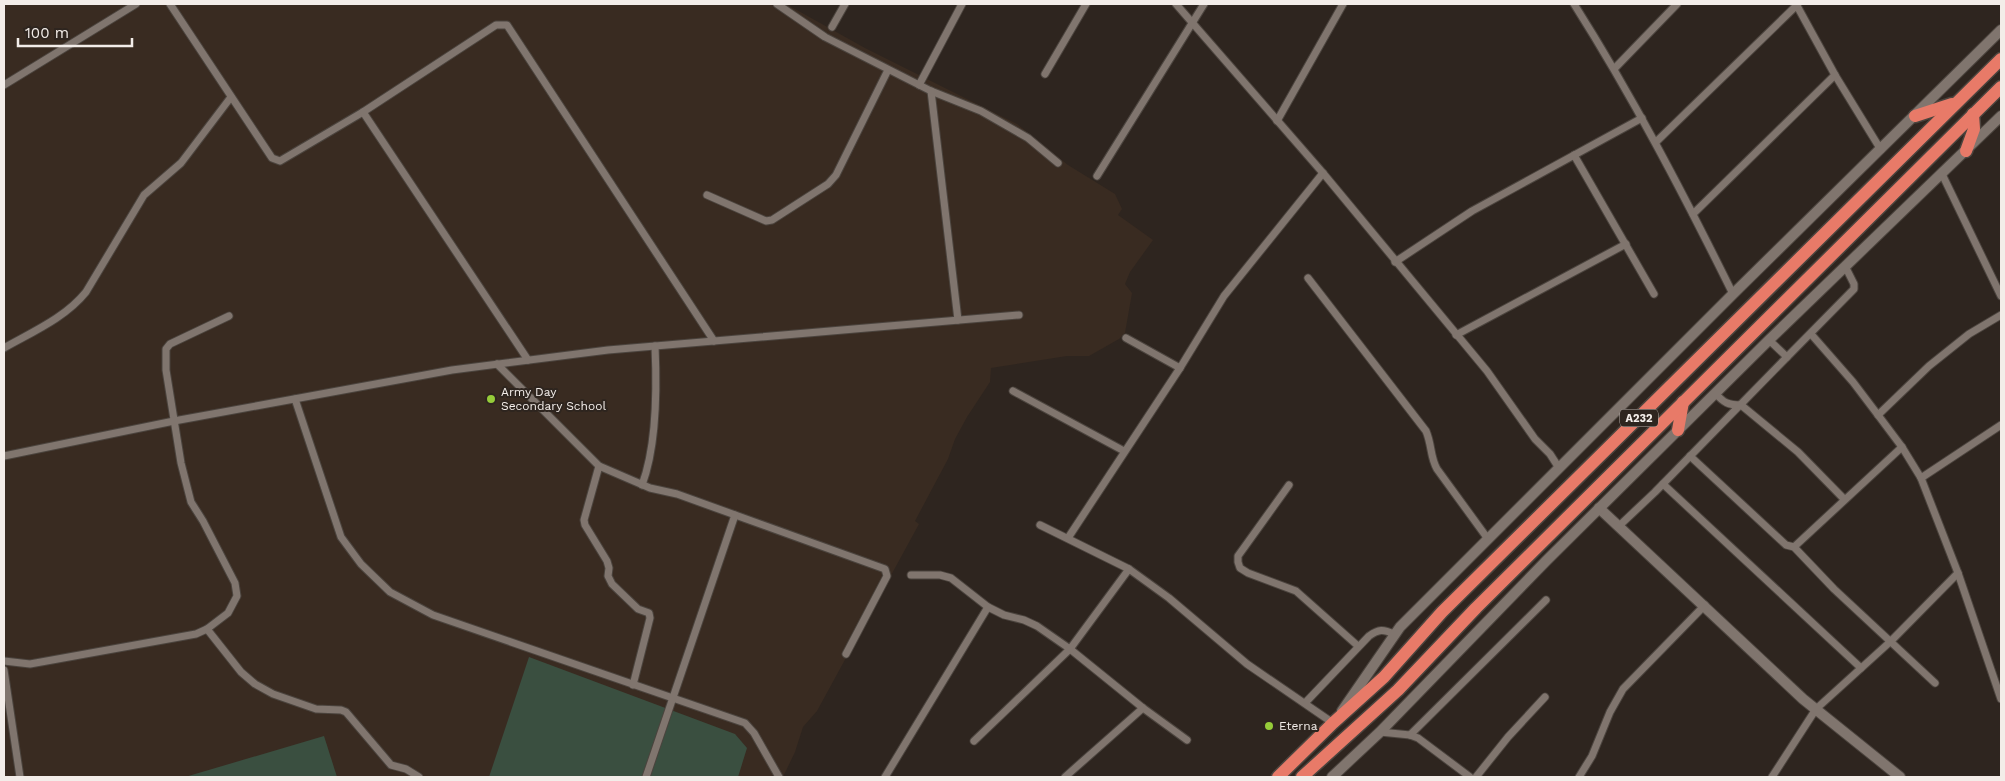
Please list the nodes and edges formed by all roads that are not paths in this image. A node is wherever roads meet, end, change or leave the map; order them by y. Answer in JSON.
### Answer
{"nodes":[{"id":1,"x":136,"y":4,"type":"edge"},
{"id":2,"x":170,"y":4,"type":"edge"},
{"id":3,"x":777,"y":4,"type":"edge"},
{"id":4,"x":845,"y":4,"type":"edge"},
{"id":5,"x":962,"y":4,"type":"edge"},
{"id":6,"x":1086,"y":4,"type":"edge"},
{"id":7,"x":1176,"y":4,"type":"edge"},
{"id":8,"x":1204,"y":4,"type":"edge"},
{"id":9,"x":1343,"y":4,"type":"edge"},
{"id":10,"x":1574,"y":4,"type":"edge"},
{"id":11,"x":1677,"y":4,"type":"edge"},
{"id":12,"x":1797,"y":4,"type":"edge"},
{"id":13,"x":1192,"y":22,"type":"junction"},
{"id":14,"x":832,"y":27,"type":"dead end"},
{"id":15,"x":2001,"y":30,"type":"edge"},
{"id":16,"x":2001,"y":59,"type":"edge"},
{"id":17,"x":1615,"y":68,"type":"junction"},
{"id":18,"x":888,"y":70,"type":"junction"},
{"id":19,"x":1045,"y":74,"type":"dead end"},
{"id":20,"x":1835,"y":75,"type":"junction"},
{"id":21,"x":4,"y":84,"type":"edge"},
{"id":22,"x":919,"y":85,"type":"junction"},
{"id":23,"x":2001,"y":87,"type":"edge"},
{"id":24,"x":931,"y":91,"type":"junction"},
{"id":25,"x":231,"y":97,"type":"junction"},
{"id":26,"x":1957,"y":102,"type":"junction"},
{"id":27,"x":364,"y":112,"type":"junction"},
{"id":28,"x":1974,"y":114,"type":"junction"},
{"id":29,"x":1915,"y":116,"type":"junction"},
{"id":30,"x":2001,"y":116,"type":"edge"},
{"id":31,"x":1642,"y":118,"type":"junction"},
{"id":32,"x":1278,"y":121,"type":"junction"},
{"id":33,"x":1656,"y":142,"type":"junction"},
{"id":34,"x":1881,"y":150,"type":"junction"},
{"id":35,"x":1966,"y":151,"type":"junction"},
{"id":36,"x":1574,"y":155,"type":"junction"},
{"id":37,"x":1058,"y":163,"type":"dead end"},
{"id":38,"x":1323,"y":173,"type":"junction"},
{"id":39,"x":1942,"y":174,"type":"junction"},
{"id":40,"x":1096,"y":176,"type":"dead end"},
{"id":41,"x":707,"y":195,"type":"dead end"},
{"id":42,"x":1694,"y":214,"type":"junction"},
{"id":43,"x":1626,"y":244,"type":"junction"},
{"id":44,"x":1395,"y":262,"type":"junction"},
{"id":45,"x":1845,"y":266,"type":"junction"},
{"id":46,"x":1308,"y":278,"type":"dead end"},
{"id":47,"x":1654,"y":294,"type":"dead end"},
{"id":48,"x":1733,"y":294,"type":"junction"},
{"id":49,"x":2001,"y":296,"type":"edge"},
{"id":50,"x":1019,"y":315,"type":"dead end"},
{"id":51,"x":2001,"y":315,"type":"edge"},
{"id":52,"x":228,"y":316,"type":"dead end"},
{"id":53,"x":958,"y":320,"type":"junction"},
{"id":54,"x":1811,"y":334,"type":"junction"},
{"id":55,"x":1456,"y":336,"type":"junction"},
{"id":56,"x":1126,"y":338,"type":"dead end"},
{"id":57,"x":1769,"y":340,"type":"junction"},
{"id":58,"x":714,"y":341,"type":"junction"},
{"id":59,"x":655,"y":346,"type":"junction"},
{"id":60,"x":4,"y":348,"type":"edge"},
{"id":61,"x":1787,"y":357,"type":"junction"},
{"id":62,"x":528,"y":360,"type":"junction"},
{"id":63,"x":497,"y":364,"type":"junction"},
{"id":64,"x":1180,"y":368,"type":"junction"},
{"id":65,"x":1013,"y":391,"type":"dead end"},
{"id":66,"x":1716,"y":393,"type":"junction"},
{"id":67,"x":295,"y":399,"type":"junction"},
{"id":68,"x":1683,"y":402,"type":"junction"},
{"id":69,"x":1741,"y":405,"type":"junction"},
{"id":70,"x":1878,"y":415,"type":"junction"},
{"id":71,"x":174,"y":421,"type":"junction"},
{"id":72,"x":2001,"y":425,"type":"edge"},
{"id":73,"x":1678,"y":430,"type":"junction"},
{"id":74,"x":1902,"y":447,"type":"junction"},
{"id":75,"x":1124,"y":452,"type":"junction"},
{"id":76,"x":4,"y":456,"type":"edge"},
{"id":77,"x":1690,"y":456,"type":"junction"},
{"id":78,"x":599,"y":466,"type":"junction"},
{"id":79,"x":1559,"y":468,"type":"junction"},
{"id":80,"x":1921,"y":478,"type":"junction"},
{"id":81,"x":1663,"y":484,"type":"junction"},
{"id":82,"x":642,"y":485,"type":"junction"},
{"id":83,"x":1289,"y":485,"type":"dead end"},
{"id":84,"x":1844,"y":499,"type":"junction"},
{"id":85,"x":1599,"y":508,"type":"junction"},
{"id":86,"x":735,"y":515,"type":"junction"},
{"id":87,"x":1040,"y":525,"type":"dead end"},
{"id":88,"x":1618,"y":526,"type":"junction"},
{"id":89,"x":1068,"y":538,"type":"junction"},
{"id":90,"x":1488,"y":539,"type":"junction"},
{"id":91,"x":1794,"y":547,"type":"junction"},
{"id":92,"x":1129,"y":569,"type":"junction"},
{"id":93,"x":1958,"y":573,"type":"junction"},
{"id":94,"x":911,"y":575,"type":"dead end"},
{"id":95,"x":1546,"y":600,"type":"dead end"},
{"id":96,"x":1705,"y":606,"type":"junction"},
{"id":97,"x":988,"y":607,"type":"junction"},
{"id":98,"x":207,"y":629,"type":"junction"},
{"id":99,"x":1394,"y":634,"type":"junction"},
{"id":100,"x":1891,"y":641,"type":"junction"},
{"id":101,"x":1358,"y":646,"type":"junction"},
{"id":102,"x":1070,"y":649,"type":"junction"},
{"id":103,"x":846,"y":654,"type":"dead end"},
{"id":104,"x":4,"y":661,"type":"edge"},
{"id":105,"x":1861,"y":668,"type":"junction"},
{"id":106,"x":4,"y":670,"type":"edge"},
{"id":107,"x":1934,"y":683,"type":"dead end"},
{"id":108,"x":633,"y":684,"type":"junction"},
{"id":109,"x":1545,"y":697,"type":"dead end"},
{"id":110,"x":673,"y":698,"type":"junction"},
{"id":111,"x":2001,"y":699,"type":"edge"},
{"id":112,"x":1305,"y":703,"type":"junction"},
{"id":113,"x":1143,"y":708,"type":"junction"},
{"id":114,"x":1816,"y":709,"type":"junction"},
{"id":115,"x":1334,"y":723,"type":"junction"},
{"id":116,"x":1380,"y":732,"type":"junction"},
{"id":117,"x":1410,"y":735,"type":"junction"},
{"id":118,"x":1187,"y":740,"type":"dead end"},
{"id":119,"x":974,"y":741,"type":"dead end"},
{"id":120,"x":20,"y":777,"type":"edge"},
{"id":121,"x":419,"y":777,"type":"edge"},
{"id":122,"x":646,"y":777,"type":"edge"},
{"id":123,"x":779,"y":777,"type":"edge"},
{"id":124,"x":885,"y":777,"type":"edge"},
{"id":125,"x":1065,"y":777,"type":"edge"},
{"id":126,"x":1278,"y":777,"type":"edge"},
{"id":127,"x":1302,"y":777,"type":"edge"},
{"id":128,"x":1332,"y":777,"type":"edge"},
{"id":129,"x":1470,"y":777,"type":"edge"},
{"id":130,"x":1476,"y":777,"type":"edge"},
{"id":131,"x":1579,"y":777,"type":"edge"},
{"id":132,"x":1772,"y":777,"type":"edge"},
{"id":133,"x":1900,"y":777,"type":"edge"}],
"edges":[{"from":1,"to":21,"type":"street"},
{"from":2,"to":25,"type":"street"},
{"from":3,"to":18,"type":"street"},
{"from":4,"to":14,"type":"street"},
{"from":5,"to":22,"type":"street"},
{"from":6,"to":19,"type":"street"},
{"from":7,"to":13,"type":"street"},
{"from":8,"to":13,"type":"street"},
{"from":9,"to":32,"type":"street"},
{"from":10,"to":17,"type":"street"},
{"from":11,"to":17,"type":"street"},
{"from":12,"to":20,"type":"street"},
{"from":12,"to":33,"type":"street"},
{"from":13,"to":32,"type":"street"},
{"from":13,"to":40,"type":"street"},
{"from":15,"to":29,"type":"main road"},
{"from":16,"to":26,"type":"highway","number":"A232"},
{"from":17,"to":31,"type":"street"},
{"from":18,"to":22,"type":"street"},
{"from":18,"to":41,"type":"street"},
{"from":20,"to":34,"type":"street"},
{"from":20,"to":42,"type":"street"},
{"from":22,"to":24,"type":"street"},
{"from":23,"to":28,"type":"highway","number":"A232"},
{"from":24,"to":37,"type":"street"},
{"from":24,"to":53,"type":"street"},
{"from":25,"to":27,"type":"street"},
{"from":25,"to":60,"type":"street"},
{"from":26,"to":29,"type":"highway"},
{"from":26,"to":115,"type":"highway","number":"A232"},
{"from":27,"to":58,"type":"street"},
{"from":27,"to":62,"type":"street"},
{"from":28,"to":35,"type":"highway"},
{"from":28,"to":68,"type":"highway","number":"A232"},
{"from":29,"to":34,"type":"main road"},
{"from":30,"to":35,"type":"main road"},
{"from":31,"to":33,"type":"street"},
{"from":31,"to":36,"type":"street"},
{"from":32,"to":38,"type":"street"},
{"from":33,"to":42,"type":"street"},
{"from":34,"to":48,"type":"main road"},
{"from":35,"to":39,"type":"main road"},
{"from":36,"to":43,"type":"street"},
{"from":36,"to":44,"type":"street"},
{"from":38,"to":44,"type":"street"},
{"from":38,"to":64,"type":"street"},
{"from":39,"to":45,"type":"main road"},
{"from":39,"to":49,"type":"street"},
{"from":42,"to":48,"type":"street"},
{"from":43,"to":47,"type":"street"},
{"from":43,"to":55,"type":"street"},
{"from":44,"to":55,"type":"street"},
{"from":45,"to":54,"type":"street"},
{"from":45,"to":57,"type":"main road"},
{"from":46,"to":90,"type":"street"},
{"from":48,"to":79,"type":"main road"},
{"from":50,"to":53,"type":"street"},
{"from":51,"to":70,"type":"street"},
{"from":52,"to":71,"type":"street"},
{"from":53,"to":58,"type":"street"},
{"from":54,"to":61,"type":"street"},
{"from":54,"to":70,"type":"street"},
{"from":55,"to":79,"type":"street"},
{"from":56,"to":64,"type":"street"},
{"from":57,"to":61,"type":"street"},
{"from":57,"to":66,"type":"main road"},
{"from":58,"to":59,"type":"street"},
{"from":59,"to":62,"type":"street"},
{"from":59,"to":82,"type":"street"},
{"from":61,"to":69,"type":"street"},
{"from":62,"to":63,"type":"street"},
{"from":63,"to":67,"type":"street"},
{"from":63,"to":78,"type":"street"},
{"from":64,"to":75,"type":"street"},
{"from":65,"to":75,"type":"street"},
{"from":66,"to":69,"type":"street"},
{"from":66,"to":73,"type":"main road"},
{"from":67,"to":71,"type":"street"},
{"from":67,"to":108,"type":"street"},
{"from":68,"to":73,"type":"highway"},
{"from":68,"to":127,"type":"highway","number":"A232"},
{"from":69,"to":77,"type":"street"},
{"from":69,"to":84,"type":"street"},
{"from":70,"to":74,"type":"street"},
{"from":71,"to":76,"type":"street"},
{"from":71,"to":98,"type":"street"},
{"from":72,"to":80,"type":"street"},
{"from":73,"to":85,"type":"main road"},
{"from":74,"to":80,"type":"street"},
{"from":74,"to":84,"type":"street"},
{"from":75,"to":89,"type":"street"},
{"from":77,"to":81,"type":"street"},
{"from":77,"to":91,"type":"street"},
{"from":78,"to":82,"type":"street"},
{"from":78,"to":108,"type":"street"},
{"from":79,"to":90,"type":"main road"},
{"from":80,"to":93,"type":"street"},
{"from":81,"to":88,"type":"street"},
{"from":81,"to":105,"type":"street"},
{"from":82,"to":86,"type":"street"},
{"from":83,"to":101,"type":"street"},
{"from":84,"to":91,"type":"street"},
{"from":85,"to":88,"type":"main road"},
{"from":85,"to":116,"type":"main road"},
{"from":86,"to":103,"type":"street"},
{"from":86,"to":110,"type":"street"},
{"from":87,"to":89,"type":"street"},
{"from":88,"to":96,"type":"main road"},
{"from":89,"to":92,"type":"street"},
{"from":90,"to":99,"type":"main road"},
{"from":91,"to":100,"type":"street"},
{"from":92,"to":102,"type":"street"},
{"from":92,"to":112,"type":"street"},
{"from":93,"to":100,"type":"street"},
{"from":93,"to":111,"type":"street"},
{"from":94,"to":97,"type":"street"},
{"from":95,"to":117,"type":"street"},
{"from":96,"to":114,"type":"main road"},
{"from":96,"to":131,"type":"street"},
{"from":97,"to":102,"type":"street"},
{"from":97,"to":124,"type":"street"},
{"from":98,"to":104,"type":"street"},
{"from":98,"to":121,"type":"street"},
{"from":99,"to":101,"type":"street"},
{"from":99,"to":115,"type":"main road"},
{"from":100,"to":105,"type":"street"},
{"from":100,"to":107,"type":"street"},
{"from":101,"to":112,"type":"street"},
{"from":102,"to":113,"type":"street"},
{"from":102,"to":119,"type":"street"},
{"from":105,"to":114,"type":"street"},
{"from":106,"to":120,"type":"street"},
{"from":108,"to":110,"type":"street"},
{"from":109,"to":130,"type":"street"},
{"from":110,"to":122,"type":"street"},
{"from":110,"to":123,"type":"street"},
{"from":112,"to":115,"type":"street"},
{"from":113,"to":118,"type":"street"},
{"from":113,"to":125,"type":"street"},
{"from":114,"to":132,"type":"street"},
{"from":114,"to":133,"type":"main road"},
{"from":115,"to":126,"type":"highway","number":"A232"},
{"from":116,"to":117,"type":"street"},
{"from":116,"to":128,"type":"main road"},
{"from":117,"to":129,"type":"street"}]}
